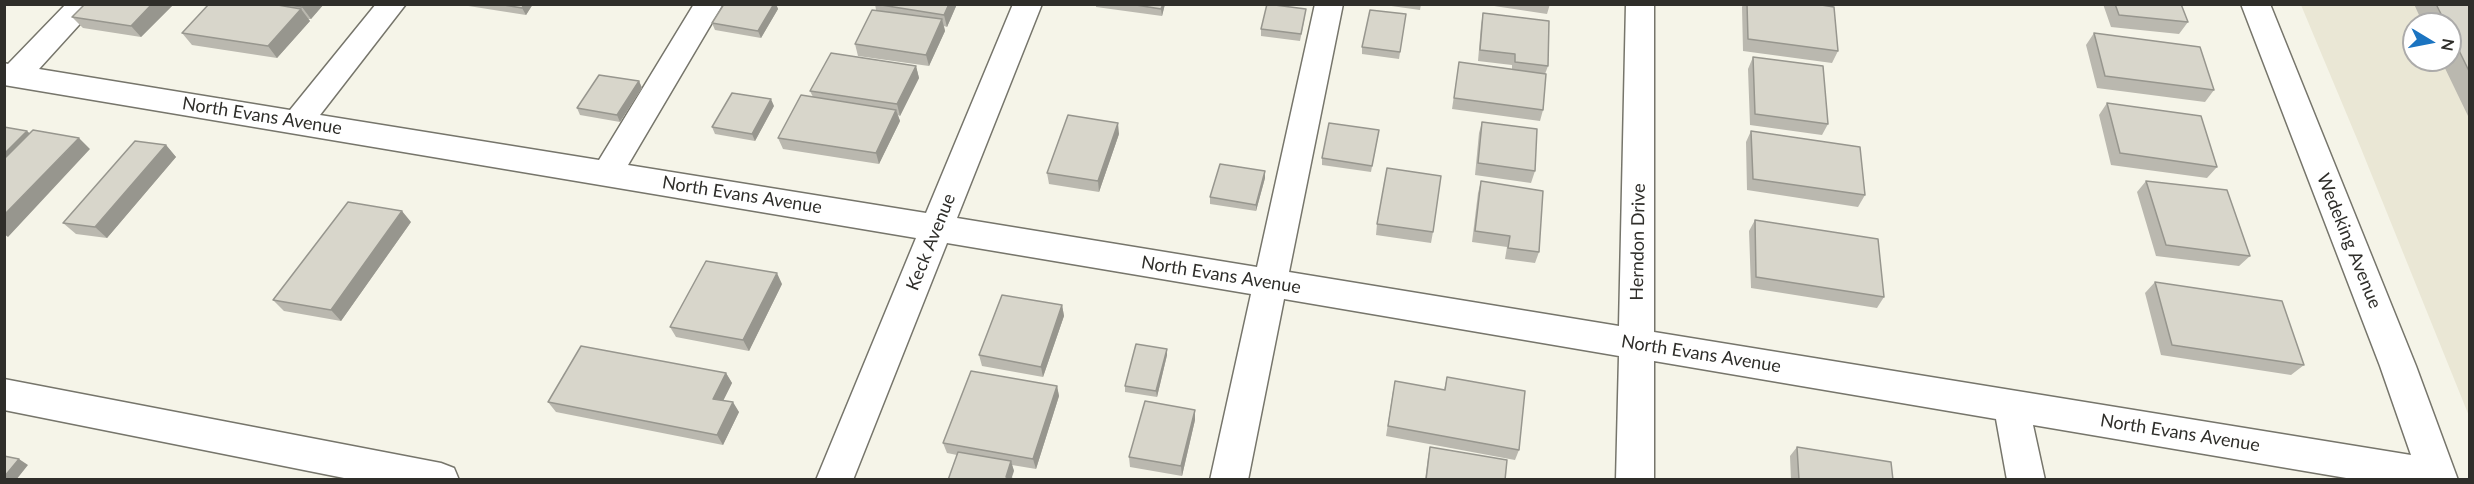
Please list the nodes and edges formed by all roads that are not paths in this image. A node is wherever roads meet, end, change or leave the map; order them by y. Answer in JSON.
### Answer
{"nodes":[{"id":1,"x":84,"y":4,"type":"edge"},
{"id":2,"x":392,"y":4,"type":"edge"},
{"id":3,"x":709,"y":4,"type":"edge"},
{"id":4,"x":1028,"y":4,"type":"edge"},
{"id":5,"x":1329,"y":4,"type":"edge"},
{"id":6,"x":1640,"y":4,"type":"edge"},
{"id":7,"x":2254,"y":4,"type":"edge"},
{"id":8,"x":13,"y":82,"type":"edge"},
{"id":9,"x":297,"y":122,"type":"junction"},
{"id":10,"x":607,"y":173,"type":"junction"},
{"id":11,"x":937,"y":228,"type":"junction"},
{"id":12,"x":1269,"y":283,"type":"junction"},
{"id":13,"x":1636,"y":344,"type":"junction"},
{"id":14,"x":4,"y":394,"type":"edge"},
{"id":15,"x":2011,"y":405,"type":"junction"},
{"id":16,"x":2439,"y":478,"type":"edge"},
{"id":17,"x":441,"y":480,"type":"edge"},
{"id":18,"x":834,"y":480,"type":"edge"},
{"id":19,"x":1228,"y":480,"type":"edge"},
{"id":20,"x":1635,"y":480,"type":"edge"},
{"id":21,"x":2026,"y":480,"type":"edge"}],
"edges":[{"from":1,"to":8,"type":"street"},
{"from":2,"to":9,"type":"street"},
{"from":3,"to":10,"type":"street"},
{"from":4,"to":11,"type":"street","name":"Keck Avenue"},
{"from":5,"to":12,"type":"street"},
{"from":6,"to":13,"type":"street","name":"Herndon Drive"},
{"from":7,"to":16,"type":"street","name":"Wedeking Avenue"},
{"from":8,"to":9,"type":"street","name":"North Evans Avenue"},
{"from":9,"to":10,"type":"street","name":"North Evans Avenue"},
{"from":10,"to":11,"type":"street","name":"North Evans Avenue"},
{"from":11,"to":12,"type":"street","name":"North Evans Avenue"},
{"from":11,"to":18,"type":"street","name":"Keck Avenue"},
{"from":12,"to":13,"type":"street","name":"North Evans Avenue"},
{"from":12,"to":19,"type":"street"},
{"from":13,"to":15,"type":"street","name":"North Evans Avenue"},
{"from":13,"to":20,"type":"street","name":"Herndon Drive"},
{"from":14,"to":17,"type":"street"},
{"from":15,"to":16,"type":"street","name":"North Evans Avenue"},
{"from":15,"to":21,"type":"street"}]}
